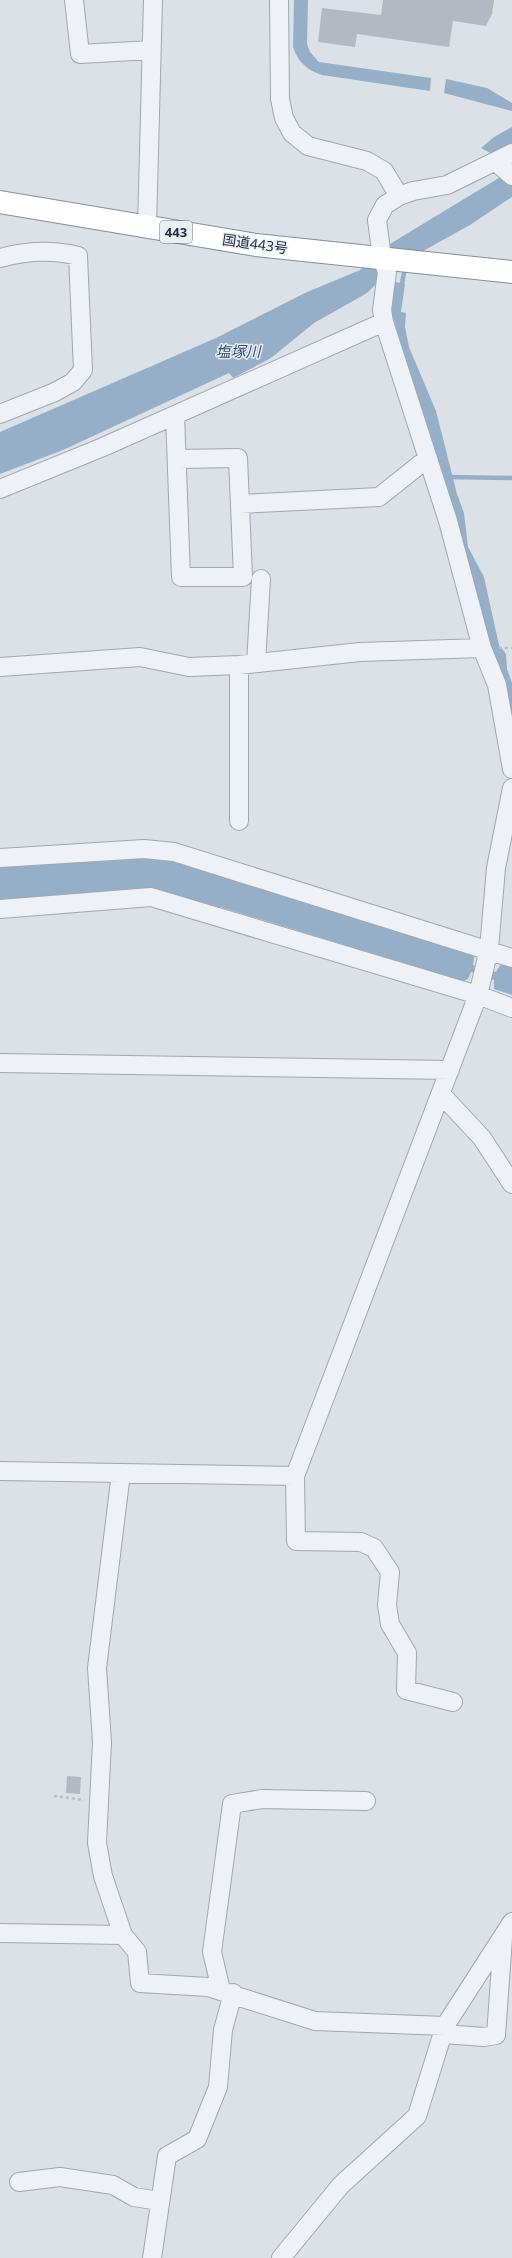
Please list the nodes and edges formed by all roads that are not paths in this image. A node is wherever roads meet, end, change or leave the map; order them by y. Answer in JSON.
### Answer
{"nodes":[{"id":1,"x":74,"y":0,"type":"edge"},
{"id":2,"x":153,"y":0,"type":"edge"},
{"id":3,"x":279,"y":0,"type":"edge"},
{"id":4,"x":152,"y":50,"type":"junction"},
{"id":5,"x":512,"y":153,"type":"edge"},
{"id":6,"x":503,"y":169,"type":"edge"},
{"id":7,"x":399,"y":196,"type":"junction"},
{"id":8,"x":0,"y":202,"type":"edge"},
{"id":9,"x":147,"y":227,"type":"junction"},
{"id":10,"x":382,"y":247,"type":"junction"},
{"id":11,"x":0,"y":258,"type":"edge"},
{"id":12,"x":512,"y":272,"type":"edge"},
{"id":13,"x":383,"y":316,"type":"junction"},
{"id":14,"x":0,"y":414,"type":"edge"},
{"id":15,"x":176,"y":415,"type":"junction"},
{"id":16,"x":428,"y":458,"type":"junction"},
{"id":17,"x":177,"y":459,"type":"junction"},
{"id":18,"x":0,"y":489,"type":"edge"},
{"id":19,"x":240,"y":504,"type":"junction"},
{"id":20,"x":261,"y":579,"type":"dead end"},
{"id":21,"x":482,"y":648,"type":"junction"},
{"id":22,"x":247,"y":664,"type":"junction"},
{"id":23,"x":0,"y":667,"type":"edge"},
{"id":24,"x":512,"y":769,"type":"edge"},
{"id":25,"x":512,"y":788,"type":"edge"},
{"id":26,"x":239,"y":821,"type":"dead end"},
{"id":27,"x":0,"y":858,"type":"edge"},
{"id":28,"x":0,"y":909,"type":"edge"},
{"id":29,"x":489,"y":949,"type":"junction"},
{"id":30,"x":512,"y":958,"type":"edge"},
{"id":31,"x":478,"y":995,"type":"junction"},
{"id":32,"x":512,"y":1008,"type":"edge"},
{"id":33,"x":0,"y":1063,"type":"edge"},
{"id":34,"x":450,"y":1070,"type":"junction"},
{"id":35,"x":441,"y":1094,"type":"junction"},
{"id":36,"x":512,"y":1184,"type":"edge"},
{"id":37,"x":0,"y":1471,"type":"edge"},
{"id":38,"x":121,"y":1473,"type":"junction"},
{"id":39,"x":295,"y":1476,"type":"junction"},
{"id":40,"x":453,"y":1702,"type":"dead end"},
{"id":41,"x":366,"y":1801,"type":"dead end"},
{"id":42,"x":508,"y":1928,"type":"edge"},
{"id":43,"x":0,"y":1933,"type":"edge"},
{"id":44,"x":123,"y":1935,"type":"junction"},
{"id":45,"x":227,"y":1992,"type":"junction"},
{"id":46,"x":444,"y":2030,"type":"junction"},
{"id":47,"x":19,"y":2182,"type":"dead end"},
{"id":48,"x":159,"y":2201,"type":"junction"},
{"id":49,"x":152,"y":2258,"type":"edge"},
{"id":50,"x":281,"y":2258,"type":"edge"}],
"edges":[{"from":1,"to":4,"type":"street"},
{"from":2,"to":4,"type":"street"},
{"from":3,"to":7,"type":"street"},
{"from":4,"to":9,"type":"street"},
{"from":5,"to":6,"type":"street"},
{"from":6,"to":7,"type":"street"},
{"from":7,"to":10,"type":"street"},
{"from":8,"to":9,"type":"highway","name":"国道443号","number":"443"},
{"from":9,"to":10,"type":"highway","name":"国道443号","number":"443"},
{"from":10,"to":12,"type":"highway","name":"国道443号","number":"443"},
{"from":10,"to":13,"type":"street"},
{"from":11,"to":14,"type":"street"},
{"from":13,"to":15,"type":"street"},
{"from":13,"to":16,"type":"street"},
{"from":15,"to":17,"type":"street"},
{"from":15,"to":18,"type":"street"},
{"from":16,"to":19,"type":"street"},
{"from":16,"to":21,"type":"street"},
{"from":17,"to":19,"type":"street"},
{"from":17,"to":19,"type":"street"},
{"from":20,"to":22,"type":"street"},
{"from":21,"to":22,"type":"street"},
{"from":21,"to":24,"type":"street"},
{"from":22,"to":23,"type":"street"},
{"from":22,"to":26,"type":"street"},
{"from":25,"to":29,"type":"street"},
{"from":27,"to":29,"type":"street"},
{"from":28,"to":31,"type":"street"},
{"from":29,"to":30,"type":"street"},
{"from":29,"to":31,"type":"street"},
{"from":31,"to":32,"type":"street"},
{"from":31,"to":34,"type":"street"},
{"from":33,"to":34,"type":"street"},
{"from":34,"to":35,"type":"street"},
{"from":35,"to":36,"type":"street"},
{"from":35,"to":39,"type":"street"},
{"from":37,"to":38,"type":"street"},
{"from":38,"to":39,"type":"street"},
{"from":38,"to":44,"type":"street"},
{"from":39,"to":40,"type":"street"},
{"from":41,"to":45,"type":"street"},
{"from":42,"to":46,"type":"street"},
{"from":42,"to":46,"type":"street"},
{"from":43,"to":44,"type":"street"},
{"from":44,"to":45,"type":"street"},
{"from":45,"to":46,"type":"street"},
{"from":45,"to":48,"type":"street"},
{"from":46,"to":50,"type":"street"},
{"from":47,"to":48,"type":"street"},
{"from":48,"to":49,"type":"street"}]}
